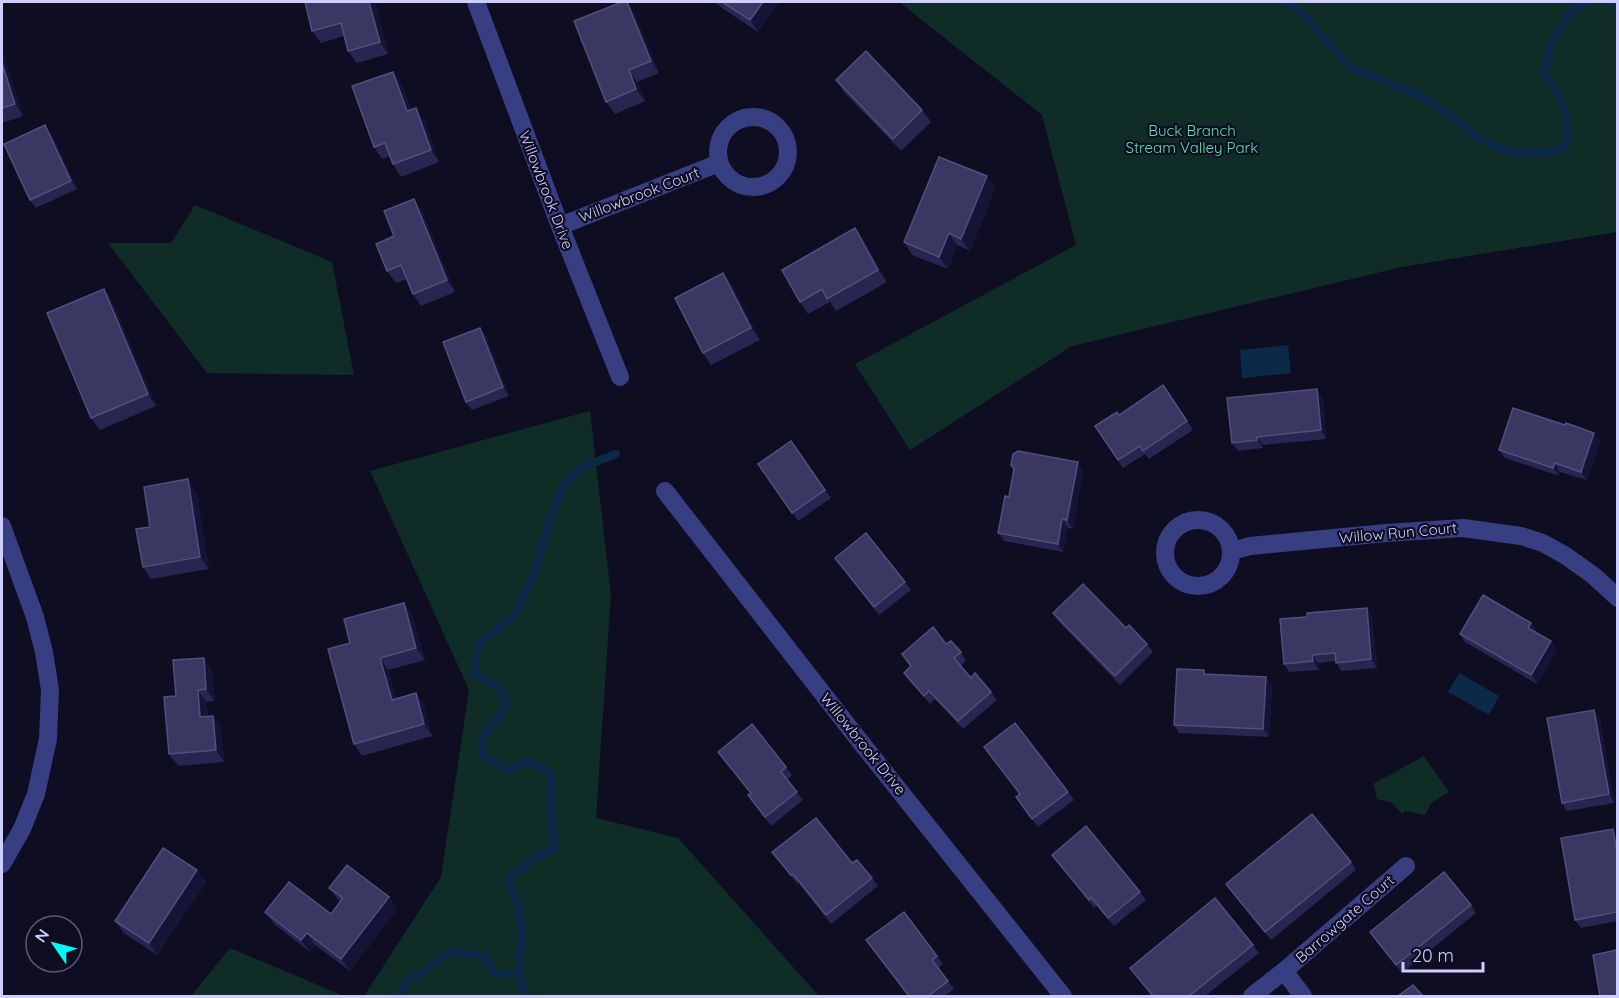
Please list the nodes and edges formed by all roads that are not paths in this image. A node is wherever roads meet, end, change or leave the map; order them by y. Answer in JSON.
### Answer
{"nodes":[{"id":1,"x":476,"y":2,"type":"edge"},
{"id":2,"x":719,"y":164,"type":"dead end"},
{"id":3,"x":560,"y":226,"type":"junction"},
{"id":4,"x":620,"y":377,"type":"dead end"},
{"id":5,"x":664,"y":491,"type":"dead end"},
{"id":6,"x":2,"y":526,"type":"edge"},
{"id":7,"x":1232,"y":552,"type":"dead end"},
{"id":8,"x":1617,"y":598,"type":"edge"},
{"id":9,"x":2,"y":864,"type":"edge"},
{"id":10,"x":1406,"y":866,"type":"dead end"},
{"id":11,"x":1284,"y":971,"type":"junction"},
{"id":12,"x":1063,"y":996,"type":"edge"},
{"id":13,"x":1252,"y":996,"type":"edge"},
{"id":14,"x":1304,"y":996,"type":"edge"}],
"edges":[{"from":1,"to":3,"type":"street","name":"Willowbrook Drive"},
{"from":2,"to":3,"type":"street","name":"Willowbrook Court"},
{"from":3,"to":4,"type":"street","name":"Willowbrook Drive"},
{"from":5,"to":12,"type":"street","name":"Willowbrook Drive"},
{"from":6,"to":9,"type":"street"},
{"from":7,"to":8,"type":"street","name":"Willow Run Court"},
{"from":10,"to":11,"type":"street","name":"Barrowgate Court"},
{"from":11,"to":13,"type":"street","name":"Barrowgate Court"},
{"from":11,"to":14,"type":"street","name":"Barrowgate Court"}]}
